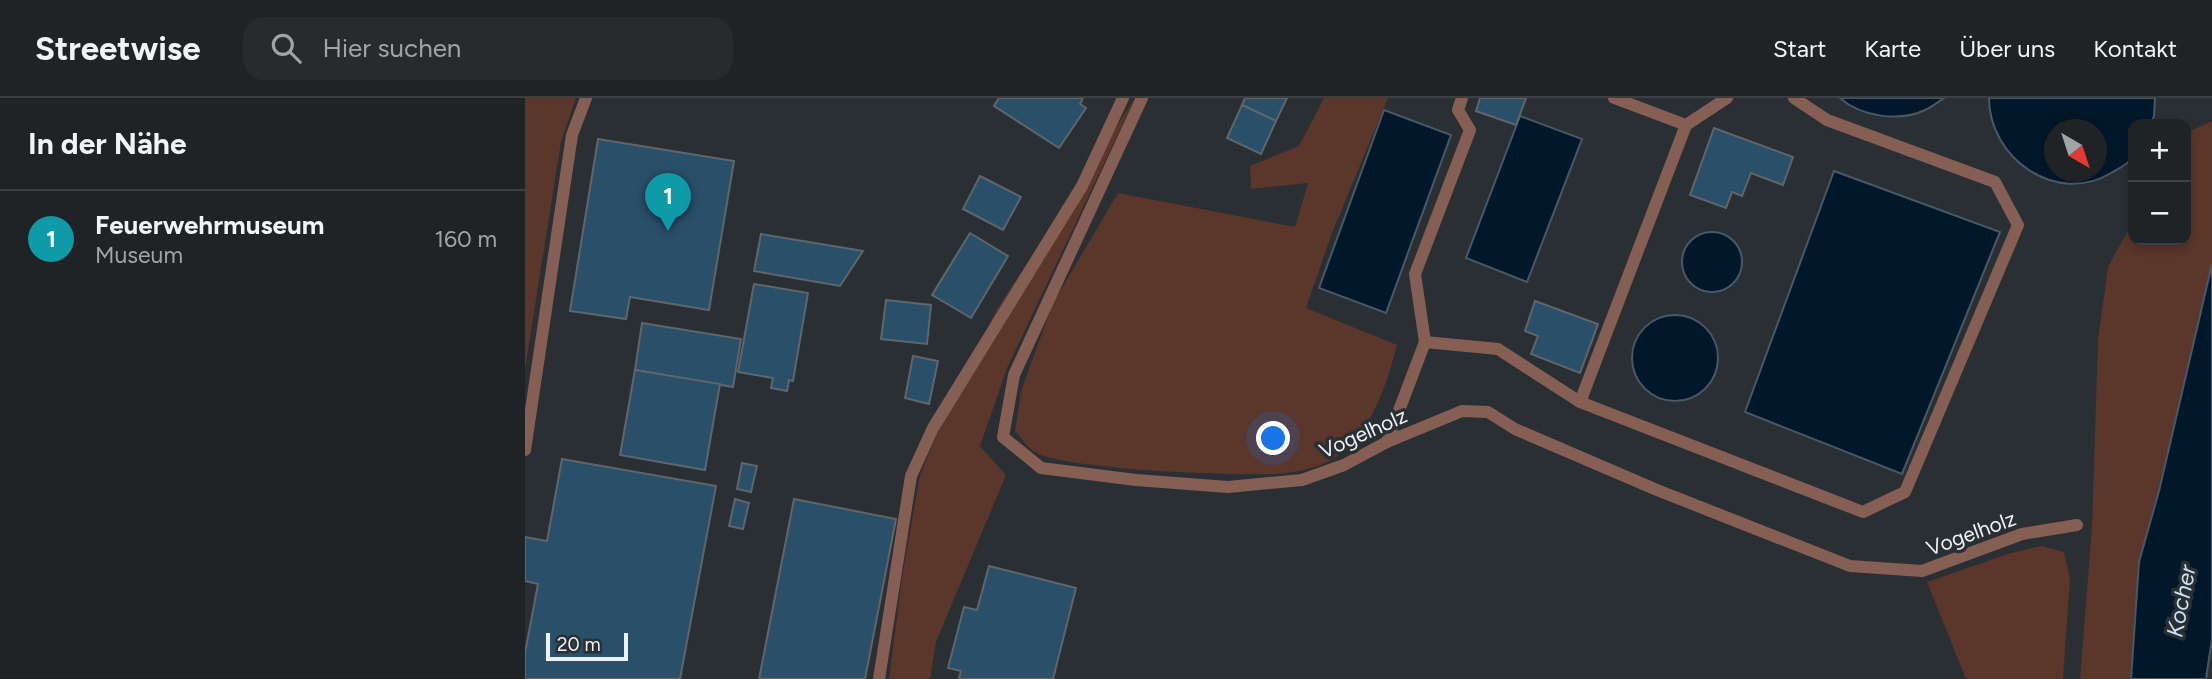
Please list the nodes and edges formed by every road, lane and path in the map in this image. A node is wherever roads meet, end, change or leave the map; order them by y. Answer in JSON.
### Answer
{"nodes":[{"id":1,"x":586,"y":98,"type":"edge"},
{"id":2,"x":1123,"y":98,"type":"edge"},
{"id":3,"x":1142,"y":98,"type":"edge"},
{"id":4,"x":1462,"y":98,"type":"edge"},
{"id":5,"x":1614,"y":98,"type":"edge"},
{"id":6,"x":1727,"y":98,"type":"edge"},
{"id":7,"x":1794,"y":98,"type":"edge"},
{"id":8,"x":1686,"y":125,"type":"junction"},
{"id":9,"x":1425,"y":342,"type":"junction"},
{"id":10,"x":1580,"y":402,"type":"junction"},
{"id":11,"x":1387,"y":442,"type":"junction"},
{"id":12,"x":525,"y":450,"type":"edge"},
{"id":13,"x":2077,"y":525,"type":"dead end"},
{"id":14,"x":879,"y":679,"type":"edge"}],
"edges":[{"from":1,"to":12,"type":"lane"},
{"from":2,"to":14,"type":"lane"},
{"from":3,"to":11,"type":"lane","name":"Vogelholz"},
{"from":4,"to":9,"type":"lane"},
{"from":5,"to":8,"type":"lane"},
{"from":6,"to":8,"type":"lane"},
{"from":7,"to":10,"type":"lane"},
{"from":8,"to":10,"type":"lane"},
{"from":9,"to":10,"type":"lane"},
{"from":9,"to":11,"type":"lane"},
{"from":11,"to":13,"type":"lane","name":"Vogelholz"}]}
